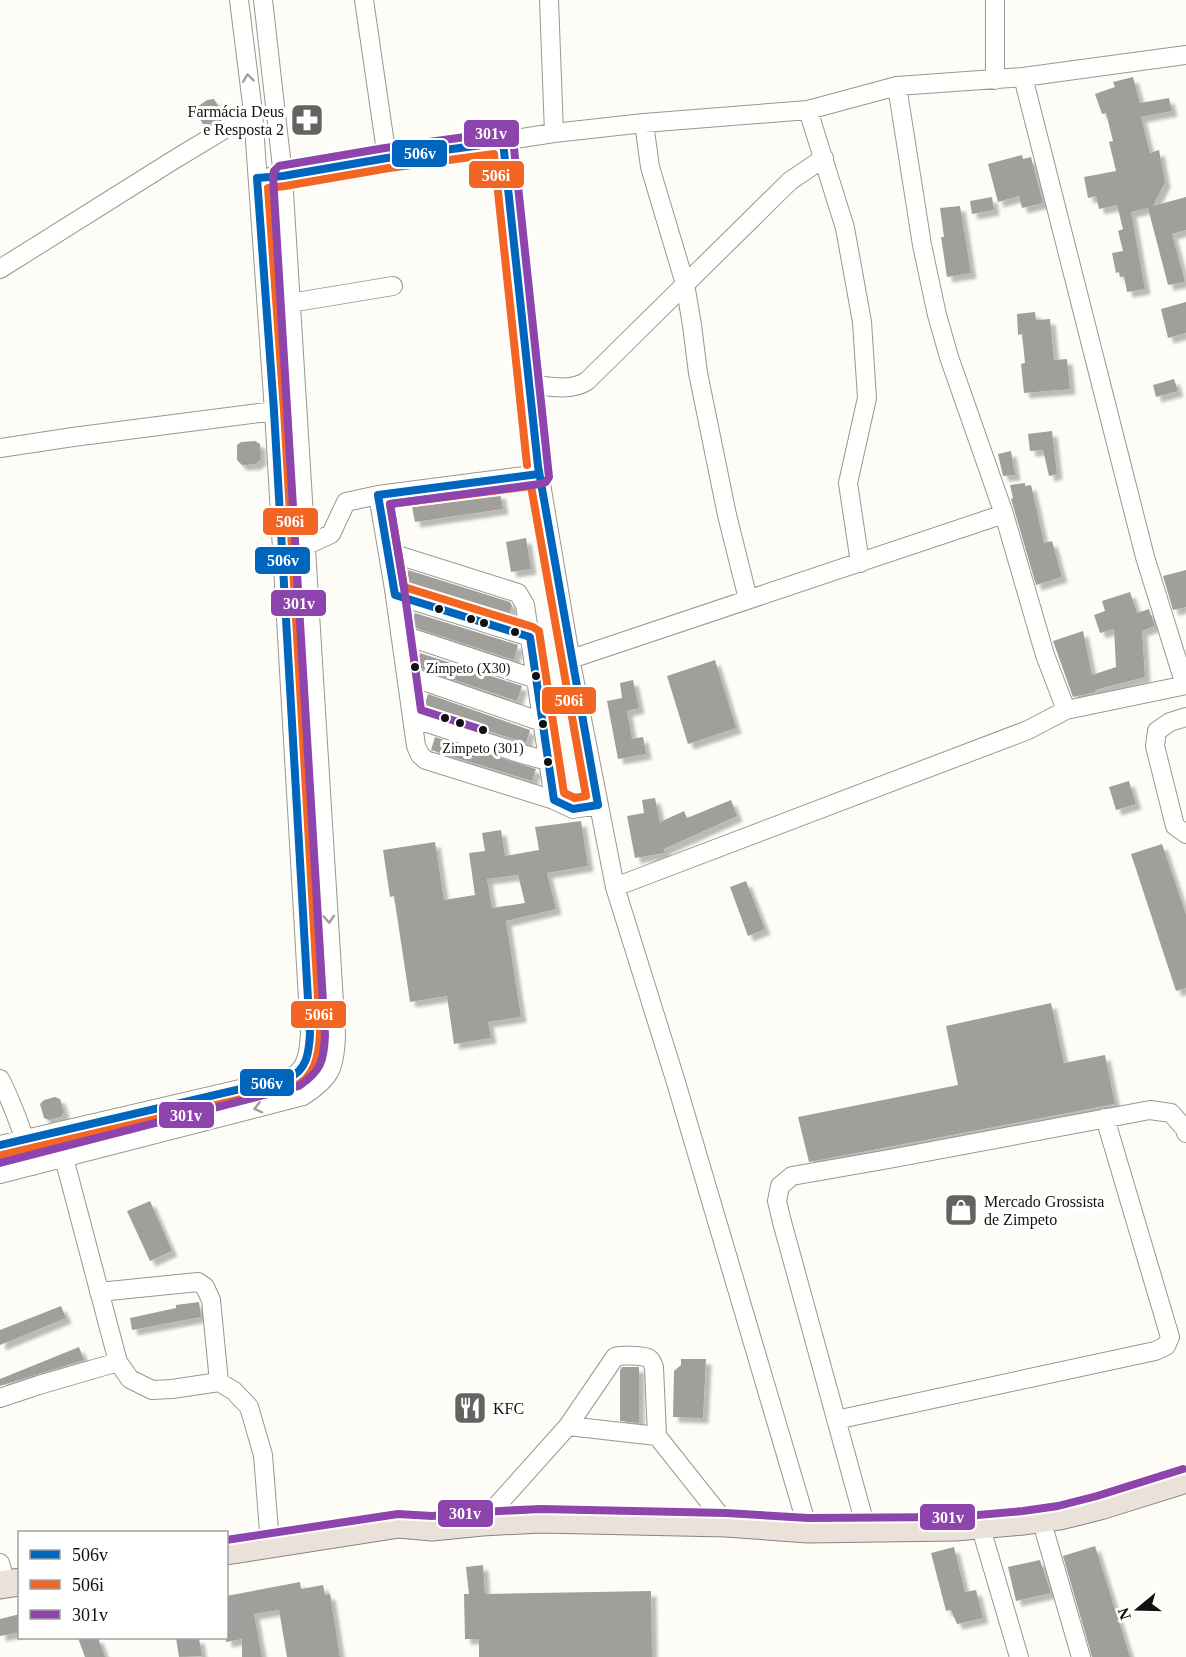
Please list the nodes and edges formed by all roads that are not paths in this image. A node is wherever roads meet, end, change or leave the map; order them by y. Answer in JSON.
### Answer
{"nodes":[{"id":1,"x":239,"y":0,"type":"edge"},
{"id":2,"x":263,"y":0,"type":"edge"},
{"id":3,"x":364,"y":0,"type":"edge"},
{"id":4,"x":549,"y":0,"type":"edge"},
{"id":5,"x":994,"y":0,"type":"edge"},
{"id":6,"x":1186,"y":55,"type":"edge"},
{"id":7,"x":1023,"y":77,"type":"junction"},
{"id":8,"x":995,"y":80,"type":"junction"},
{"id":9,"x":897,"y":86,"type":"junction"},
{"id":10,"x":808,"y":110,"type":"junction"},
{"id":11,"x":253,"y":112,"type":"junction"},
{"id":12,"x":644,"y":123,"type":"junction"},
{"id":13,"x":554,"y":133,"type":"junction"},
{"id":14,"x":503,"y":142,"type":"junction"},
{"id":15,"x":387,"y":158,"type":"junction"},
{"id":16,"x":824,"y":158,"type":"junction"},
{"id":17,"x":283,"y":176,"type":"junction"},
{"id":18,"x":257,"y":178,"type":"junction"},
{"id":19,"x":0,"y":269,"type":"edge"},
{"id":20,"x":685,"y":284,"type":"junction"},
{"id":21,"x":393,"y":286,"type":"dead end"},
{"id":22,"x":290,"y":303,"type":"junction"},
{"id":23,"x":529,"y":384,"type":"junction"},
{"id":24,"x":274,"y":411,"type":"junction"},
{"id":25,"x":0,"y":448,"type":"edge"},
{"id":26,"x":539,"y":474,"type":"junction"},
{"id":27,"x":378,"y":495,"type":"junction"},
{"id":28,"x":1004,"y":514,"type":"junction"},
{"id":29,"x":305,"y":546,"type":"junction"},
{"id":30,"x":388,"y":552,"type":"junction"},
{"id":31,"x":860,"y":563,"type":"junction"},
{"id":32,"x":395,"y":595,"type":"junction"},
{"id":33,"x":748,"y":599,"type":"junction"},
{"id":34,"x":400,"y":634,"type":"junction"},
{"id":35,"x":530,"y":637,"type":"junction"},
{"id":36,"x":571,"y":659,"type":"junction"},
{"id":37,"x":406,"y":675,"type":"junction"},
{"id":38,"x":536,"y":679,"type":"junction"},
{"id":39,"x":1186,"y":685,"type":"edge"},
{"id":40,"x":1066,"y":710,"type":"junction"},
{"id":41,"x":1186,"y":717,"type":"edge"},
{"id":42,"x":412,"y":718,"type":"junction"},
{"id":43,"x":542,"y":722,"type":"junction"},
{"id":44,"x":548,"y":761,"type":"junction"},
{"id":45,"x":554,"y":800,"type":"junction"},
{"id":46,"x":598,"y":805,"type":"junction"},
{"id":47,"x":1186,"y":834,"type":"edge"},
{"id":48,"x":615,"y":887,"type":"junction"},
{"id":49,"x":0,"y":1078,"type":"edge"},
{"id":50,"x":1105,"y":1118,"type":"junction"},
{"id":51,"x":1186,"y":1132,"type":"edge"},
{"id":52,"x":25,"y":1138,"type":"junction"},
{"id":53,"x":0,"y":1145,"type":"edge"},
{"id":54,"x":64,"y":1158,"type":"junction"},
{"id":55,"x":33,"y":1166,"type":"junction"},
{"id":56,"x":0,"y":1174,"type":"edge"},
{"id":57,"x":99,"y":1292,"type":"junction"},
{"id":58,"x":118,"y":1362,"type":"junction"},
{"id":59,"x":219,"y":1382,"type":"junction"},
{"id":60,"x":0,"y":1398,"type":"edge"},
{"id":61,"x":836,"y":1420,"type":"junction"},
{"id":62,"x":568,"y":1426,"type":"junction"},
{"id":63,"x":657,"y":1436,"type":"junction"},
{"id":64,"x":1186,"y":1479,"type":"edge"},
{"id":65,"x":1041,"y":1519,"type":"junction"},
{"id":66,"x":482,"y":1522,"type":"junction"},
{"id":67,"x":726,"y":1523,"type":"junction"},
{"id":68,"x":980,"y":1525,"type":"junction"},
{"id":69,"x":808,"y":1528,"type":"junction"},
{"id":70,"x":866,"y":1528,"type":"junction"},
{"id":71,"x":270,"y":1544,"type":"junction"},
{"id":72,"x":228,"y":1551,"type":"edge"},
{"id":73,"x":1019,"y":1657,"type":"edge"},
{"id":74,"x":1081,"y":1657,"type":"edge"}],
"edges":[{"from":11,"to":1,"type":"street","one_way":true},
{"from":2,"to":17,"type":"street"},
{"from":3,"to":15,"type":"street"},
{"from":4,"to":13,"type":"street"},
{"from":5,"to":8,"type":"street"},
{"from":6,"to":7,"type":"street"},
{"from":7,"to":8,"type":"street"},
{"from":7,"to":39,"type":"street"},
{"from":8,"to":9,"type":"street"},
{"from":9,"to":10,"type":"street"},
{"from":9,"to":28,"type":"street"},
{"from":10,"to":12,"type":"street"},
{"from":10,"to":16,"type":"street"},
{"from":11,"to":18,"type":"street"},
{"from":11,"to":19,"type":"street"},
{"from":12,"to":13,"type":"street"},
{"from":12,"to":20,"type":"street"},
{"from":13,"to":14,"type":"street"},
{"from":14,"to":15,"type":"street"},
{"from":14,"to":23,"type":"street"},
{"from":15,"to":17,"type":"street"},
{"from":16,"to":20,"type":"street"},
{"from":16,"to":31,"type":"street"},
{"from":17,"to":18,"type":"street"},
{"from":17,"to":22,"type":"street"},
{"from":18,"to":24,"type":"street"},
{"from":20,"to":23,"type":"street"},
{"from":20,"to":33,"type":"street"},
{"from":21,"to":22,"type":"street"},
{"from":22,"to":29,"type":"street"},
{"from":23,"to":26,"type":"street"},
{"from":24,"to":25,"type":"street"},
{"from":24,"to":52,"type":"street"},
{"from":26,"to":27,"type":"street"},
{"from":26,"to":36,"type":"street"},
{"from":27,"to":29,"type":"street"},
{"from":27,"to":30,"type":"street"},
{"from":28,"to":31,"type":"street"},
{"from":28,"to":40,"type":"street"},
{"from":29,"to":54,"type":"street","one_way":true},
{"from":30,"to":32,"type":"street"},
{"from":30,"to":35,"type":"street"},
{"from":31,"to":33,"type":"street"},
{"from":32,"to":34,"type":"street"},
{"from":32,"to":35,"type":"street"},
{"from":33,"to":36,"type":"street"},
{"from":34,"to":37,"type":"street"},
{"from":34,"to":38,"type":"street"},
{"from":35,"to":38,"type":"street"},
{"from":36,"to":46,"type":"street"},
{"from":37,"to":42,"type":"street"},
{"from":37,"to":43,"type":"street"},
{"from":38,"to":43,"type":"street"},
{"from":39,"to":40,"type":"street"},
{"from":40,"to":48,"type":"street"},
{"from":41,"to":47,"type":"street"},
{"from":42,"to":44,"type":"street"},
{"from":42,"to":45,"type":"street"},
{"from":43,"to":44,"type":"street"},
{"from":44,"to":45,"type":"street"},
{"from":45,"to":46,"type":"street"},
{"from":46,"to":48,"type":"street"},
{"from":48,"to":69,"type":"street"},
{"from":49,"to":52,"type":"street"},
{"from":50,"to":51,"type":"street"},
{"from":50,"to":61,"type":"street"},
{"from":50,"to":61,"type":"street"},
{"from":52,"to":53,"type":"street"},
{"from":52,"to":55,"type":"street"},
{"from":54,"to":55,"type":"street"},
{"from":54,"to":57,"type":"street"},
{"from":55,"to":56,"type":"street"},
{"from":57,"to":58,"type":"street"},
{"from":57,"to":59,"type":"street"},
{"from":58,"to":59,"type":"street"},
{"from":58,"to":60,"type":"street"},
{"from":59,"to":71,"type":"street"},
{"from":61,"to":70,"type":"street"},
{"from":62,"to":63,"type":"street"},
{"from":62,"to":63,"type":"street"},
{"from":62,"to":66,"type":"street"},
{"from":63,"to":67,"type":"street"},
{"from":64,"to":65,"type":"highway"},
{"from":65,"to":68,"type":"highway"},
{"from":65,"to":74,"type":"street"},
{"from":66,"to":67,"type":"highway"},
{"from":66,"to":71,"type":"highway"},
{"from":67,"to":69,"type":"highway"},
{"from":68,"to":70,"type":"highway"},
{"from":68,"to":73,"type":"street"},
{"from":69,"to":70,"type":"highway"},
{"from":71,"to":72,"type":"highway"}]}
